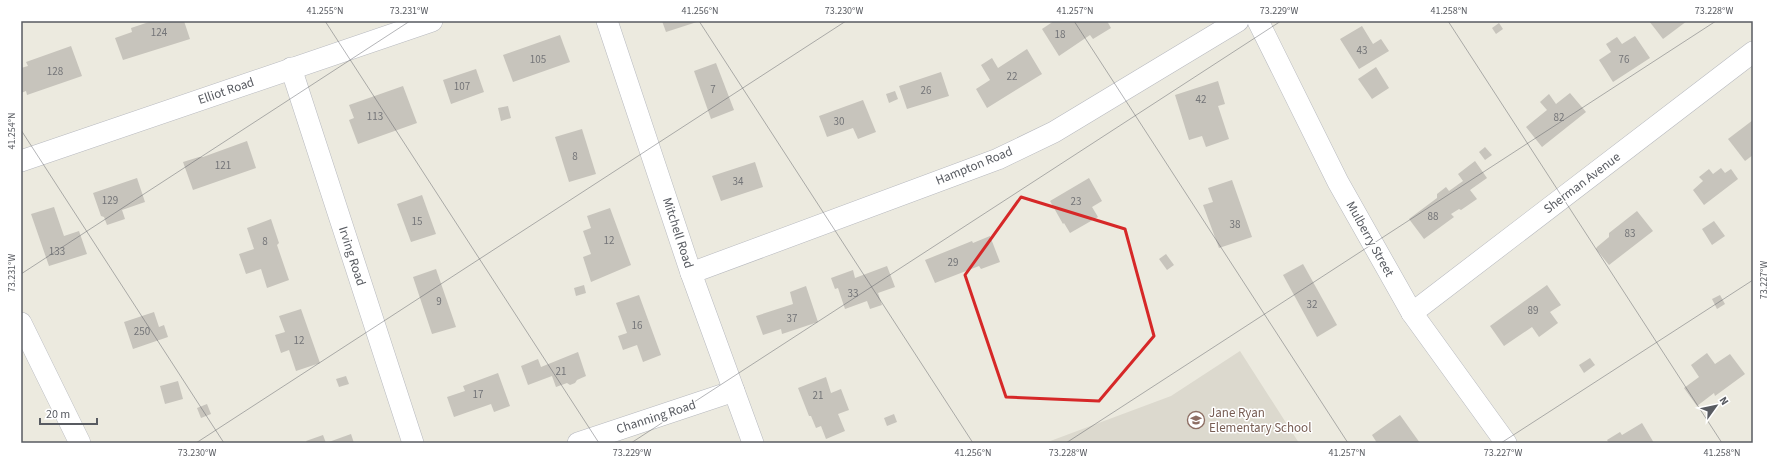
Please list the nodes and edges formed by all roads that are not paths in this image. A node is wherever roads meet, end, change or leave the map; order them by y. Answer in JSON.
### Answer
{"nodes":[{"id":1,"x":432,"y":21,"type":"edge"},
{"id":2,"x":607,"y":21,"type":"edge"},
{"id":3,"x":1238,"y":21,"type":"edge"},
{"id":4,"x":1258,"y":21,"type":"edge"},
{"id":5,"x":1753,"y":52,"type":"edge"},
{"id":6,"x":292,"y":68,"type":"junction"},
{"id":7,"x":21,"y":161,"type":"edge"},
{"id":8,"x":691,"y":273,"type":"junction"},
{"id":9,"x":1412,"y":313,"type":"junction"},
{"id":10,"x":21,"y":323,"type":"edge"},
{"id":11,"x":734,"y":391,"type":"junction"},
{"id":12,"x":80,"y":443,"type":"edge"},
{"id":13,"x":414,"y":443,"type":"edge"},
{"id":14,"x":578,"y":443,"type":"edge"},
{"id":15,"x":753,"y":443,"type":"edge"},
{"id":16,"x":1506,"y":443,"type":"edge"}],
"edges":[{"from":1,"to":6,"type":"street","name":"Elliot Road"},
{"from":2,"to":8,"type":"street","name":"Mitchell Road"},
{"from":3,"to":8,"type":"street","name":"Hampton Road"},
{"from":4,"to":9,"type":"street","name":"Mulberry Street"},
{"from":5,"to":9,"type":"street","name":"Sherman Avenue"},
{"from":6,"to":7,"type":"street","name":"Elliot Road"},
{"from":6,"to":13,"type":"street","name":"Irving Road"},
{"from":8,"to":11,"type":"street","name":"Mitchell Road"},
{"from":9,"to":16,"type":"street","name":"Mulberry Street"},
{"from":10,"to":12,"type":"street"},
{"from":11,"to":14,"type":"street","name":"Channing Road"},
{"from":11,"to":15,"type":"street","name":"Mitchell Road"}]}
